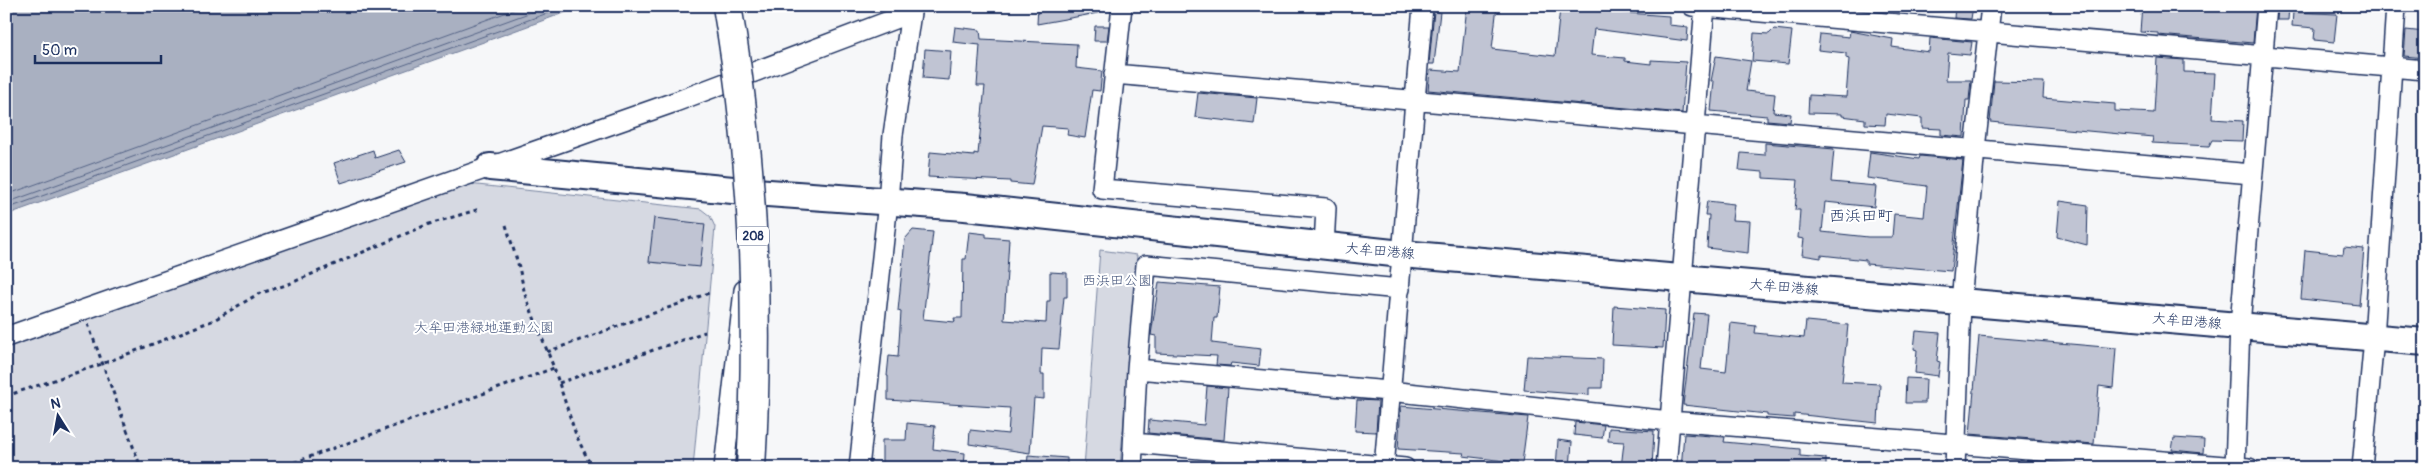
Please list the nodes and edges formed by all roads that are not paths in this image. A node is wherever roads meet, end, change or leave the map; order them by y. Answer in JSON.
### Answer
{"nodes":[{"id":1,"x":727,"y":6,"type":"edge"},
{"id":2,"x":1122,"y":6,"type":"edge"},
{"id":3,"x":1423,"y":6,"type":"edge"},
{"id":4,"x":1991,"y":6,"type":"edge"},
{"id":5,"x":2267,"y":6,"type":"edge"},
{"id":6,"x":2396,"y":6,"type":"edge"},
{"id":7,"x":1701,"y":7,"type":"edge"},
{"id":8,"x":911,"y":10,"type":"edge"},
{"id":9,"x":1989,"y":30,"type":"junction"},
{"id":10,"x":2263,"y":54,"type":"junction"},
{"id":11,"x":2391,"y":66,"type":"junction"},
{"id":12,"x":2425,"y":70,"type":"edge"},
{"id":13,"x":1114,"y":74,"type":"junction"},
{"id":14,"x":1415,"y":100,"type":"junction"},
{"id":15,"x":1696,"y":126,"type":"junction"},
{"id":16,"x":1974,"y":149,"type":"junction"},
{"id":17,"x":490,"y":166,"type":"junction"},
{"id":18,"x":2252,"y":174,"type":"junction"},
{"id":19,"x":754,"y":192,"type":"junction"},
{"id":20,"x":888,"y":202,"type":"junction"},
{"id":21,"x":1324,"y":246,"type":"junction"},
{"id":22,"x":1402,"y":254,"type":"junction"},
{"id":23,"x":1681,"y":278,"type":"junction"},
{"id":24,"x":1400,"y":289,"type":"junction"},
{"id":25,"x":1961,"y":302,"type":"junction"},
{"id":26,"x":2240,"y":325,"type":"junction"},
{"id":27,"x":6,"y":337,"type":"edge"},
{"id":28,"x":2374,"y":338,"type":"junction"},
{"id":29,"x":2425,"y":342,"type":"edge"},
{"id":30,"x":1137,"y":369,"type":"junction"},
{"id":31,"x":1389,"y":391,"type":"junction"},
{"id":32,"x":1670,"y":421,"type":"junction"},
{"id":33,"x":1134,"y":443,"type":"junction"},
{"id":34,"x":1958,"y":443,"type":"junction"},
{"id":35,"x":1384,"y":467,"type":"edge"},
{"id":36,"x":2240,"y":467,"type":"edge"},
{"id":37,"x":725,"y":468,"type":"edge"},
{"id":38,"x":751,"y":468,"type":"edge"},
{"id":39,"x":859,"y":468,"type":"edge"},
{"id":40,"x":1132,"y":468,"type":"edge"},
{"id":41,"x":1405,"y":468,"type":"edge"},
{"id":42,"x":1666,"y":468,"type":"edge"},
{"id":43,"x":1955,"y":468,"type":"edge"},
{"id":44,"x":2362,"y":468,"type":"edge"}],
"edges":[{"from":1,"to":38,"type":"highway","number":"208","bridge":true},
{"from":2,"to":13,"type":"street"},
{"from":3,"to":14,"type":"street"},
{"from":4,"to":9,"type":"street"},
{"from":5,"to":10,"type":"street"},
{"from":6,"to":11,"type":"street"},
{"from":7,"to":9,"type":"street"},
{"from":7,"to":15,"type":"street"},
{"from":8,"to":17,"type":"street"},
{"from":8,"to":20,"type":"street"},
{"from":9,"to":10,"type":"street"},
{"from":9,"to":16,"type":"street"},
{"from":10,"to":11,"type":"street"},
{"from":10,"to":18,"type":"street"},
{"from":11,"to":12,"type":"street"},
{"from":11,"to":28,"type":"street"},
{"from":13,"to":14,"type":"street"},
{"from":13,"to":21,"type":"street"},
{"from":14,"to":15,"type":"street"},
{"from":14,"to":22,"type":"street"},
{"from":15,"to":16,"type":"street"},
{"from":15,"to":23,"type":"street"},
{"from":16,"to":18,"type":"street"},
{"from":16,"to":25,"type":"street"},
{"from":17,"to":19,"type":"main road","name":"大牟田港線"},
{"from":17,"to":27,"type":"street"},
{"from":18,"to":26,"type":"street"},
{"from":19,"to":20,"type":"main road","name":"大牟田港線"},
{"from":19,"to":37,"type":"street"},
{"from":20,"to":21,"type":"main road","name":"大牟田港線"},
{"from":20,"to":39,"type":"street"},
{"from":21,"to":22,"type":"main road","name":"大牟田港線"},
{"from":22,"to":23,"type":"main road","name":"大牟田港線"},
{"from":22,"to":24,"type":"street"},
{"from":23,"to":25,"type":"main road","name":"大牟田港線"},
{"from":23,"to":32,"type":"street"},
{"from":24,"to":30,"type":"street"},
{"from":24,"to":31,"type":"street"},
{"from":25,"to":26,"type":"main road","name":"大牟田港線"},
{"from":25,"to":34,"type":"street"},
{"from":26,"to":28,"type":"main road","name":"大牟田港線"},
{"from":26,"to":36,"type":"street"},
{"from":28,"to":29,"type":"main road","name":"大牟田港線"},
{"from":28,"to":44,"type":"street"},
{"from":30,"to":31,"type":"street"},
{"from":30,"to":33,"type":"street"},
{"from":31,"to":32,"type":"street"},
{"from":31,"to":35,"type":"street"},
{"from":32,"to":34,"type":"street"},
{"from":32,"to":42,"type":"street"},
{"from":33,"to":35,"type":"street"},
{"from":33,"to":40,"type":"street"},
{"from":34,"to":36,"type":"street"},
{"from":34,"to":43,"type":"street"},
{"from":35,"to":41,"type":"street"}]}
